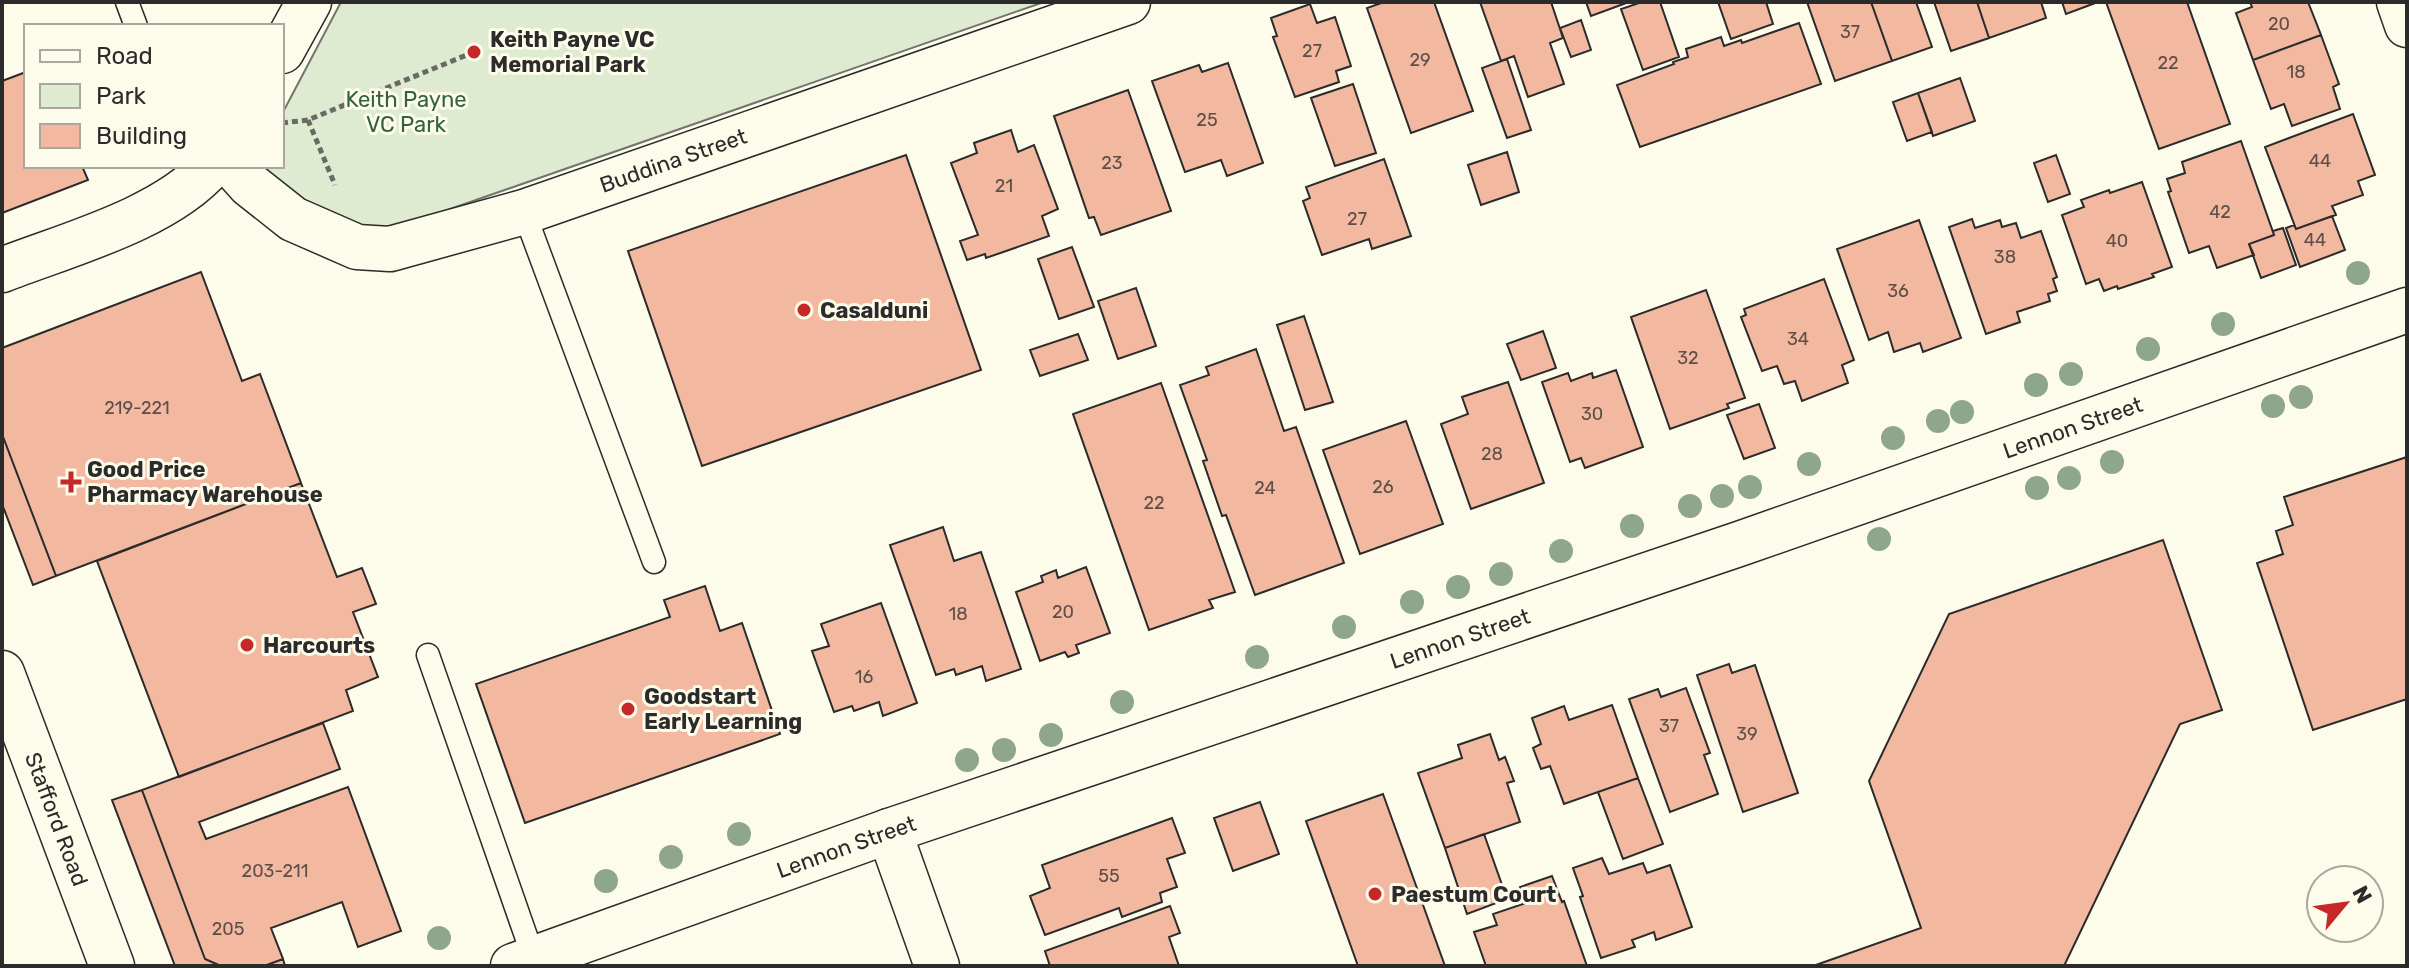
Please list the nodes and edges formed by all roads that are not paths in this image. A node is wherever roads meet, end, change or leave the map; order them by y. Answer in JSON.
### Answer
{"nodes":[{"id":1,"x":127,"y":2,"type":"edge"},
{"id":2,"x":309,"y":2,"type":"edge"},
{"id":3,"x":1128,"y":2,"type":"edge"},
{"id":4,"x":2399,"y":2,"type":"edge"},
{"id":5,"x":135,"y":24,"type":"edge"},
{"id":6,"x":2407,"y":25,"type":"edge"},
{"id":7,"x":284,"y":47,"type":"edge"},
{"id":8,"x":209,"y":168,"type":"edge"},
{"id":9,"x":235,"y":168,"type":"edge"},
{"id":10,"x":524,"y":212,"type":"junction"},
{"id":11,"x":2,"y":270,"type":"edge"},
{"id":12,"x":2407,"y":310,"type":"edge"},
{"id":13,"x":654,"y":562,"type":"dead end"},
{"id":14,"x":428,"y":655,"type":"dead end"},
{"id":15,"x":2,"y":673,"type":"edge"},
{"id":16,"x":889,"y":831,"type":"junction"},
{"id":17,"x":524,"y":962,"type":"edge"},
{"id":18,"x":112,"y":966,"type":"edge"},
{"id":19,"x":937,"y":966,"type":"edge"}],
"edges":[{"from":1,"to":5,"type":"lane"},
{"from":2,"to":7,"type":"main road"},
{"from":3,"to":10,"type":"main road","name":"Buddina Street"},
{"from":4,"to":6,"type":"main road"},
{"from":8,"to":11,"type":"main road"},
{"from":9,"to":10,"type":"main road","name":"Buddina Street"},
{"from":10,"to":13,"type":"lane"},
{"from":12,"to":16,"type":"main road","name":"Lennon Street"},
{"from":14,"to":17,"type":"lane"},
{"from":15,"to":18,"type":"main road","name":"Stafford Road"},
{"from":16,"to":17,"type":"main road","name":"Lennon Street"},
{"from":16,"to":19,"type":"main road"}]}
